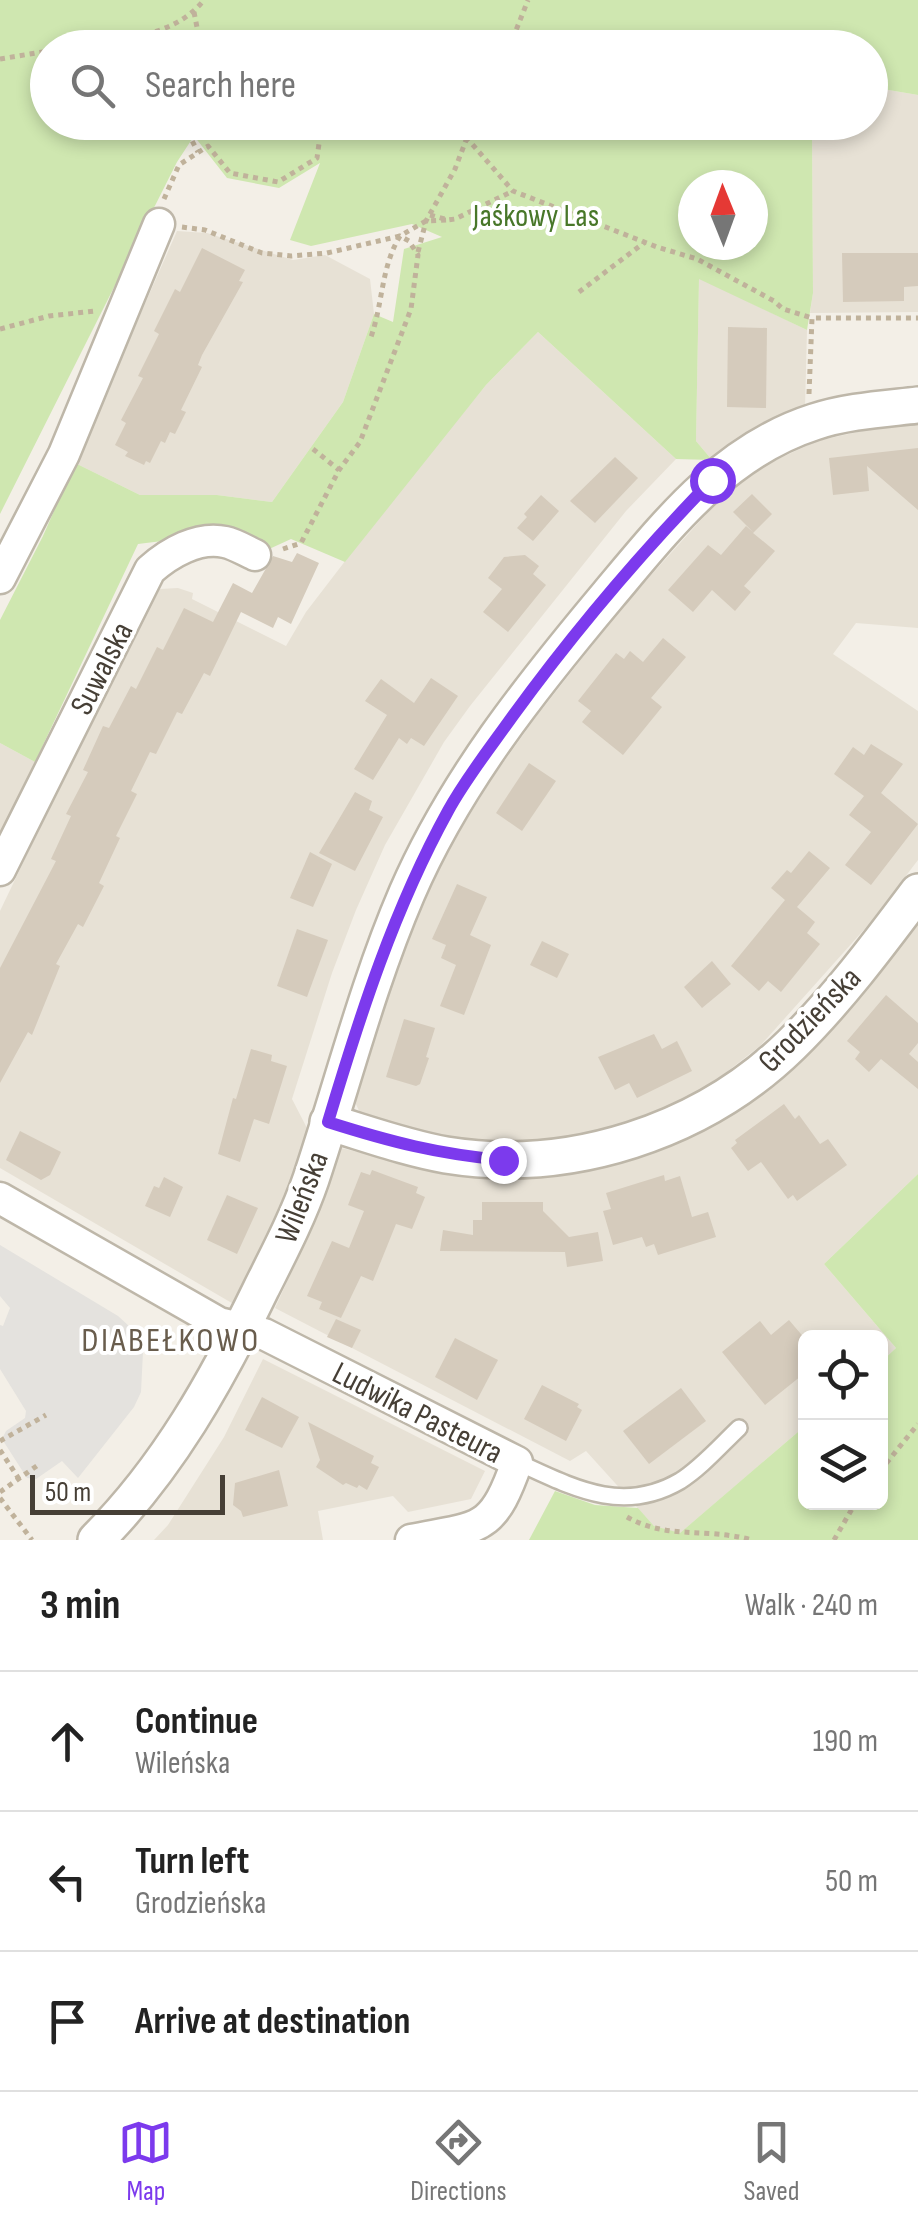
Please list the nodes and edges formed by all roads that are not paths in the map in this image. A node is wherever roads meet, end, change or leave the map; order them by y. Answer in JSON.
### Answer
{"nodes":[{"id":1,"x":162,"y":212,"type":"road end"},
{"id":2,"x":918,"y":405,"type":"edge"},
{"id":3,"x":256,"y":555,"type":"road end"},
{"id":4,"x":0,"y":578,"type":"edge"},
{"id":5,"x":0,"y":870,"type":"edge"},
{"id":6,"x":918,"y":892,"type":"edge"},
{"id":7,"x":328,"y":1122,"type":"junction"},
{"id":8,"x":0,"y":1198,"type":"edge"},
{"id":9,"x":242,"y":1328,"type":"junction"},
{"id":10,"x":739,"y":1428,"type":"dead end"},
{"id":11,"x":517,"y":1462,"type":"junction"},
{"id":12,"x":96,"y":1540,"type":"edge"},
{"id":13,"x":411,"y":1540,"type":"edge"}],
"edges":[{"from":1,"to":4,"type":"street"},
{"from":2,"to":7,"type":"street","name":"Wileńska"},
{"from":3,"to":5,"type":"street","name":"Suwalska"},
{"from":6,"to":7,"type":"street","name":"Grodzieńska"},
{"from":7,"to":9,"type":"street","name":"Wileńska"},
{"from":8,"to":9,"type":"street"},
{"from":9,"to":11,"type":"street","name":"Ludwika Pasteura"},
{"from":9,"to":12,"type":"street","name":"Wileńska"},
{"from":10,"to":11,"type":"lane"},
{"from":11,"to":13,"type":"street","name":"Ludwika Pasteura"}]}
